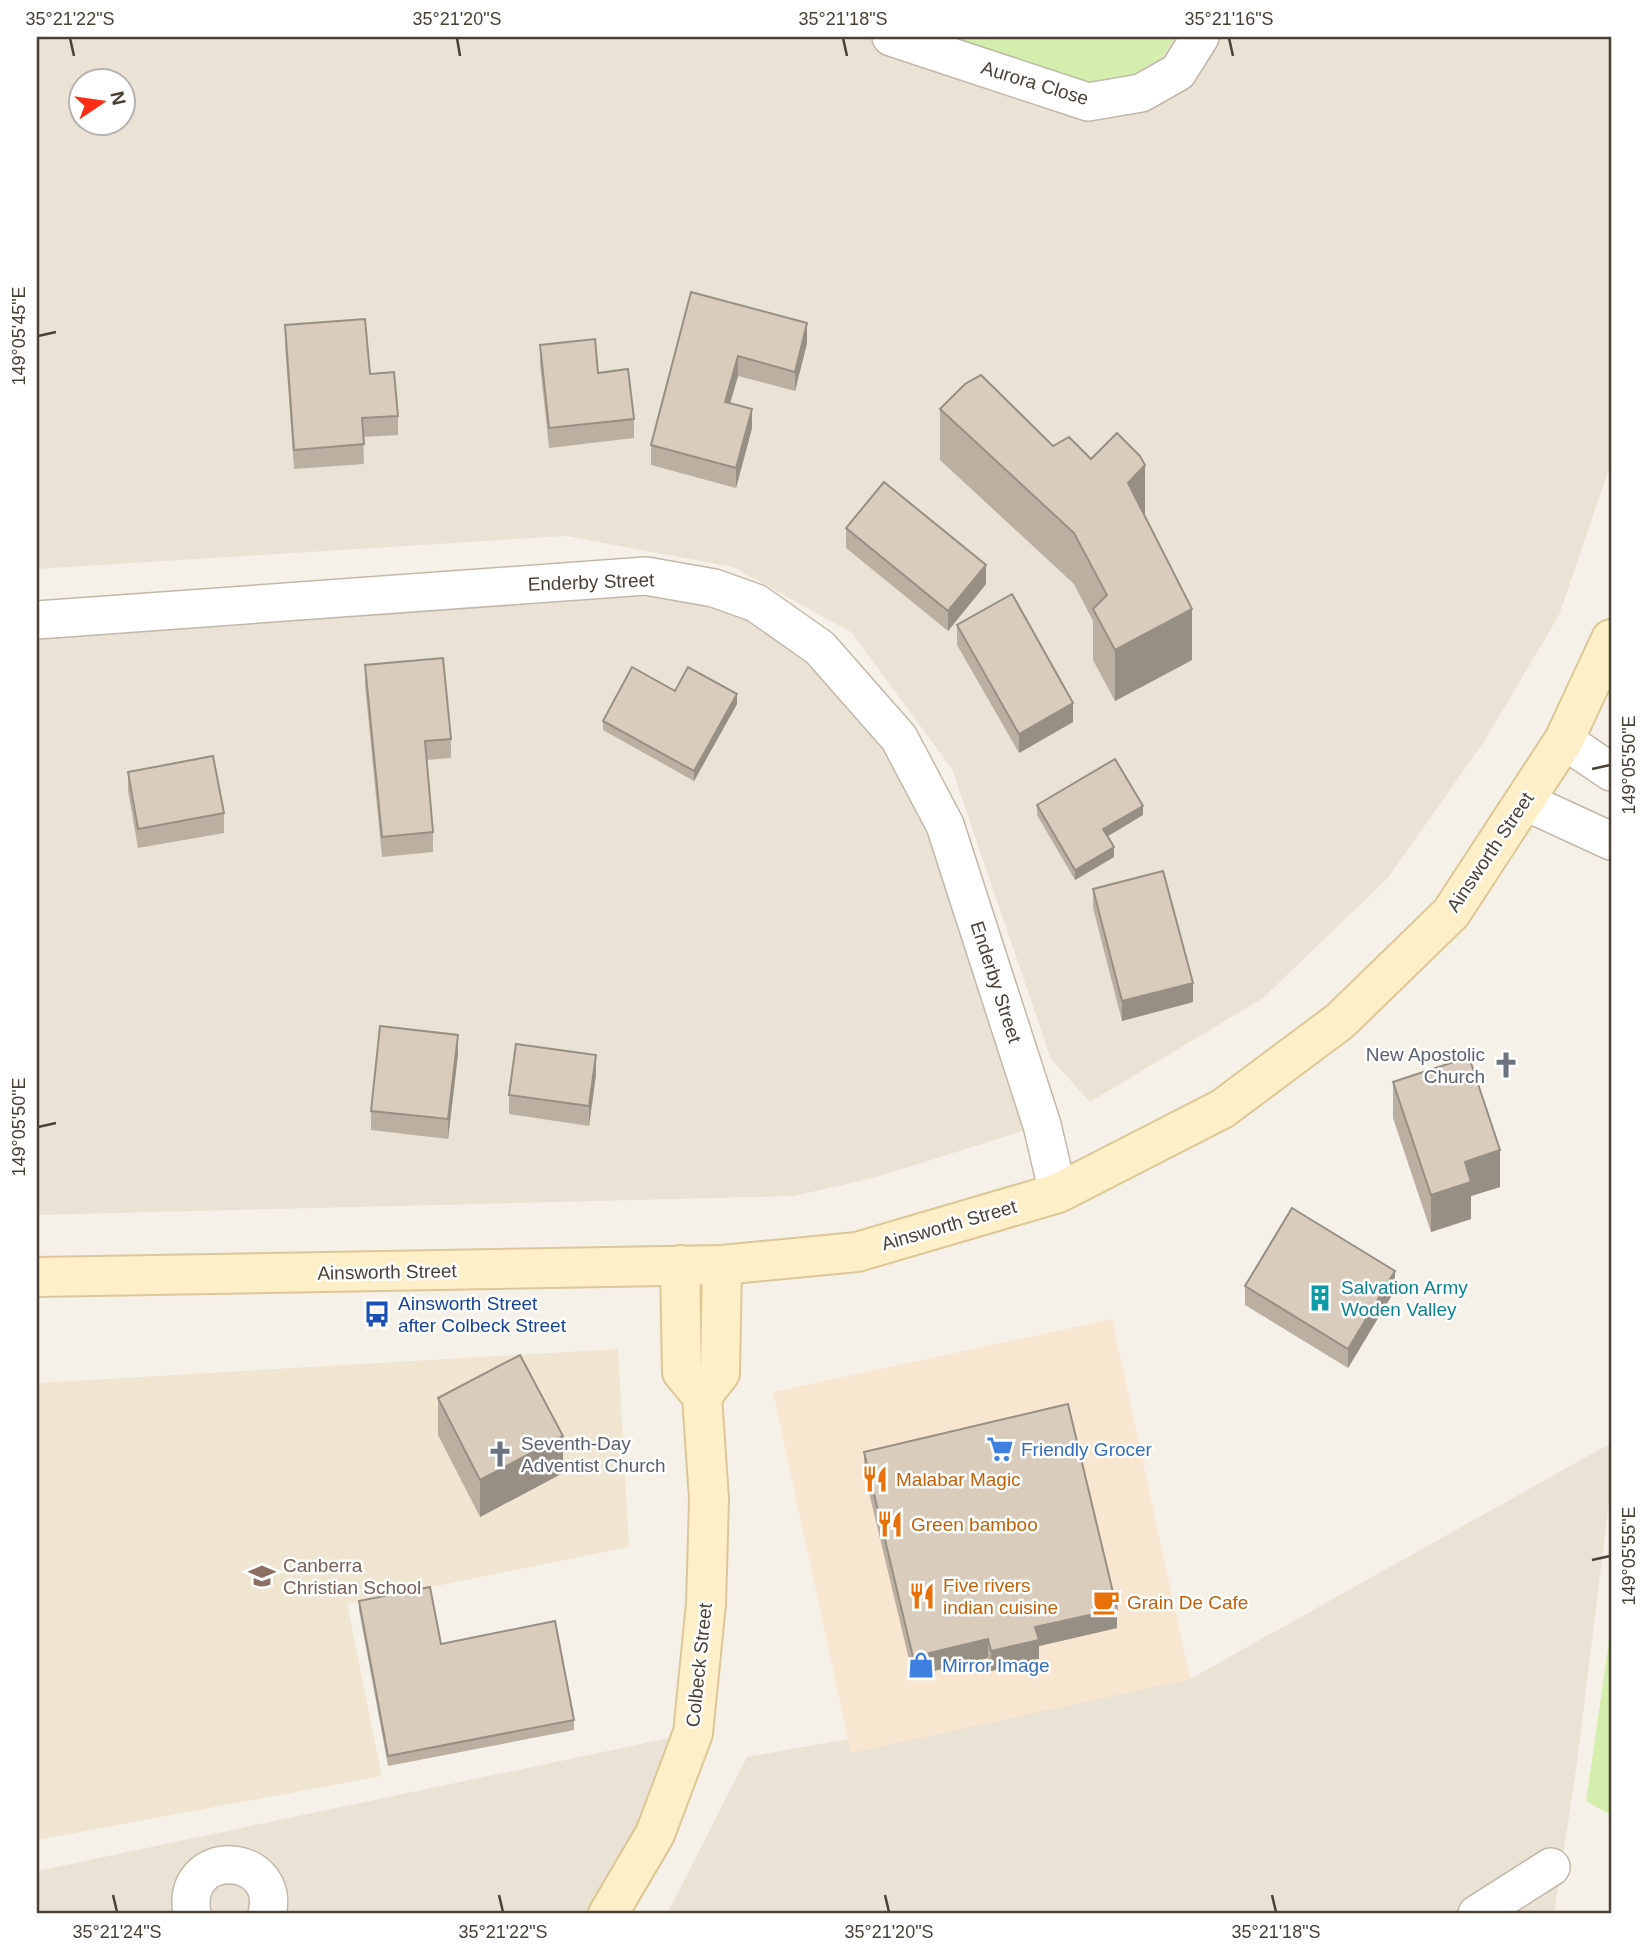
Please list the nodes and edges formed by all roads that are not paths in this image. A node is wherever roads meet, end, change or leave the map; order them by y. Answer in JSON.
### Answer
{"nodes":[{"id":1,"x":891,"y":37,"type":"edge"},
{"id":2,"x":1200,"y":37,"type":"edge"},
{"id":3,"x":37,"y":620,"type":"edge"},
{"id":4,"x":1611,"y":639,"type":"edge"},
{"id":5,"x":1564,"y":740,"type":"junction"},
{"id":6,"x":1611,"y":772,"type":"edge"},
{"id":7,"x":1524,"y":802,"type":"junction"},
{"id":8,"x":1611,"y":841,"type":"edge"},
{"id":9,"x":1058,"y":1193,"type":"junction"},
{"id":10,"x":680,"y":1265,"type":"junction"},
{"id":11,"x":722,"y":1265,"type":"junction"},
{"id":12,"x":37,"y":1277,"type":"edge"},
{"id":13,"x":702,"y":1396,"type":"junction"},
{"id":14,"x":1551,"y":1867,"type":"dead end"},
{"id":15,"x":192,"y":1914,"type":"edge"},
{"id":16,"x":267,"y":1914,"type":"edge"},
{"id":17,"x":610,"y":1914,"type":"edge"},
{"id":18,"x":1477,"y":1914,"type":"edge"}],
"edges":[{"from":1,"to":2,"type":"street","name":"Aurora Close"},
{"from":3,"to":9,"type":"street","name":"Enderby Street"},
{"from":4,"to":5,"type":"street","name":"Ainsworth Street"},
{"from":5,"to":6,"type":"street"},
{"from":5,"to":7,"type":"street","name":"Ainsworth Street"},
{"from":7,"to":8,"type":"street"},
{"from":7,"to":9,"type":"street","name":"Ainsworth Street"},
{"from":9,"to":11,"type":"street","name":"Ainsworth Street"},
{"from":10,"to":11,"type":"street","name":"Ainsworth Street"},
{"from":10,"to":12,"type":"street","name":"Ainsworth Street"},
{"from":10,"to":13,"type":"street"},
{"from":11,"to":13,"type":"street"},
{"from":13,"to":17,"type":"street","name":"Colbeck Street"},
{"from":14,"to":18,"type":"street"},
{"from":15,"to":16,"type":"street"}]}
